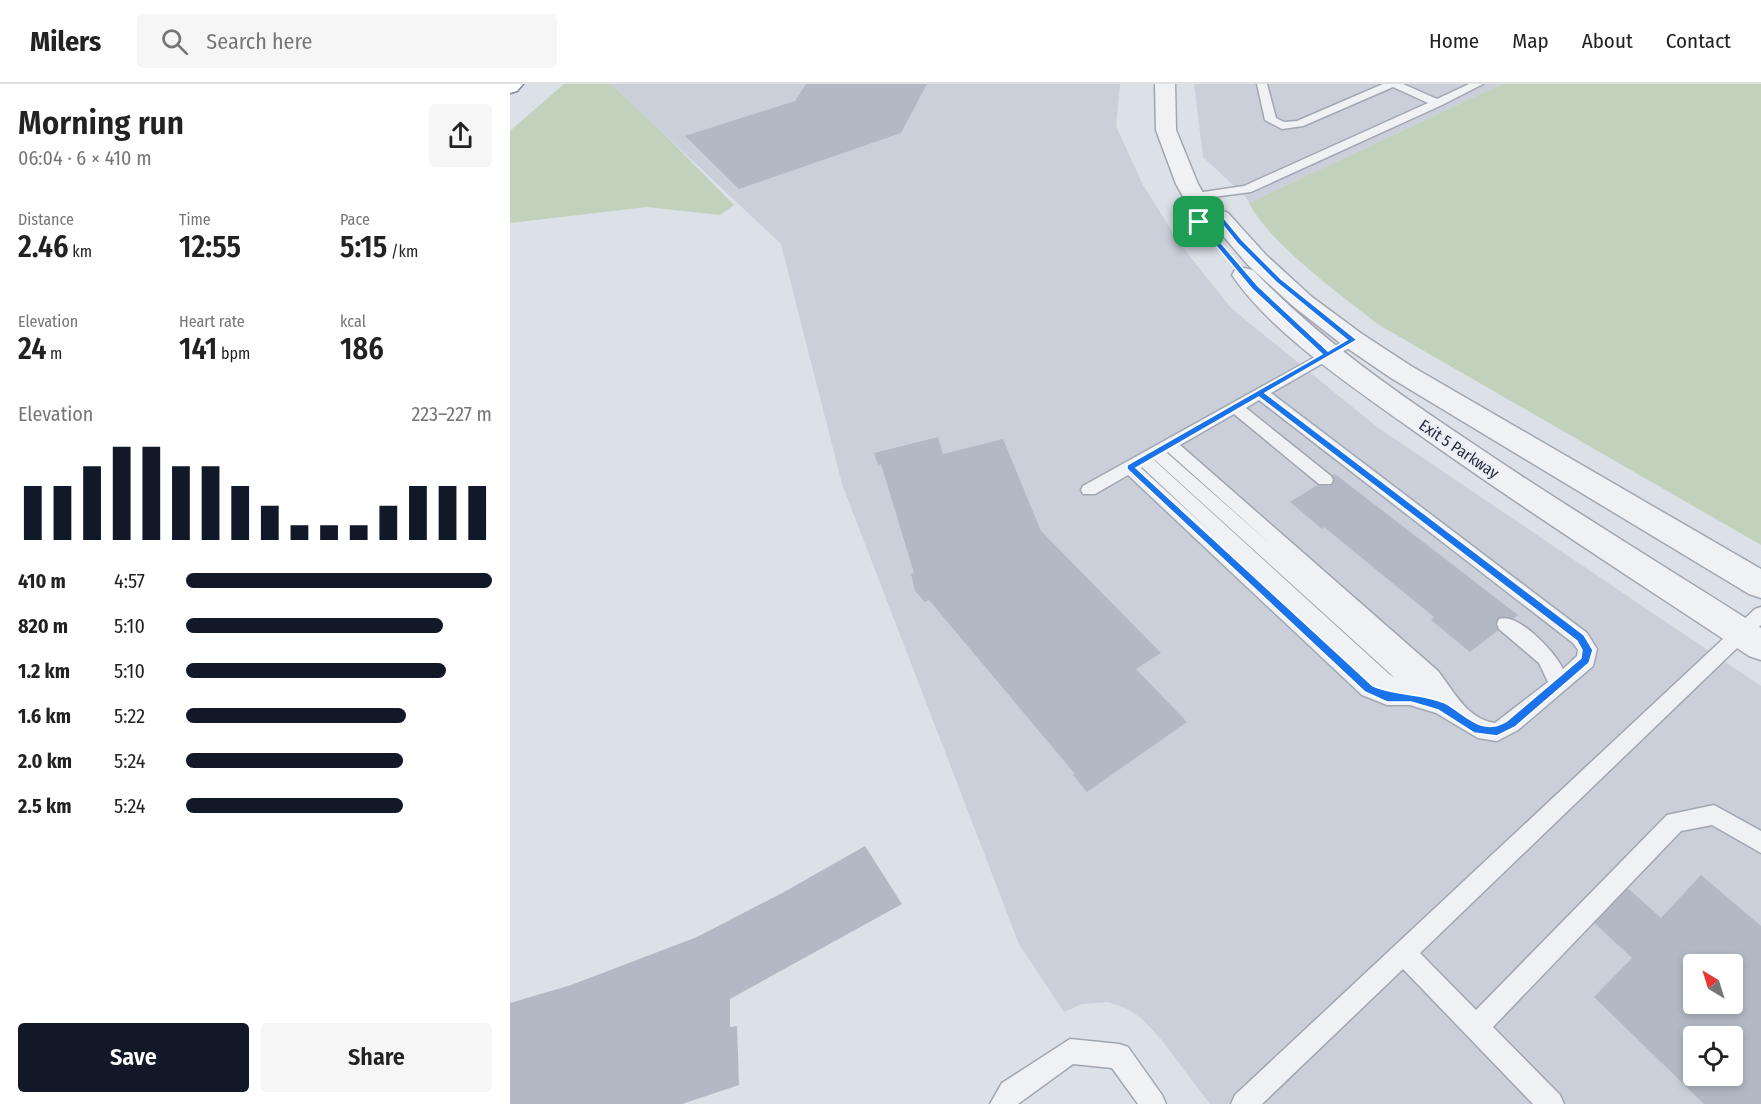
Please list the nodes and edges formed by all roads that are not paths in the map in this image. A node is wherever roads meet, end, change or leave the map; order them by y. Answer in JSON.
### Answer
{"nodes":[{"id":1,"x":1165,"y":84,"type":"edge"},
{"id":2,"x":1262,"y":84,"type":"edge"},
{"id":3,"x":1393,"y":84,"type":"edge"},
{"id":4,"x":1478,"y":84,"type":"edge"},
{"id":5,"x":1438,"y":103,"type":"junction"},
{"id":6,"x":1198,"y":203,"type":"junction"},
{"id":7,"x":1353,"y":340,"type":"junction"},
{"id":8,"x":1327,"y":355,"type":"junction"},
{"id":9,"x":1260,"y":393,"type":"junction"},
{"id":10,"x":1235,"y":407,"type":"junction"},
{"id":11,"x":1150,"y":456,"type":"junction"},
{"id":12,"x":1325,"y":480,"type":"dead end"},
{"id":13,"x":1089,"y":490,"type":"dead end"},
{"id":14,"x":1761,"y":585,"type":"edge"},
{"id":15,"x":1506,"y":624,"type":"dead end"},
{"id":16,"x":1754,"y":631,"type":"edge"},
{"id":17,"x":1558,"y":685,"type":"junction"},
{"id":18,"x":1442,"y":707,"type":"junction"},
{"id":19,"x":1463,"y":719,"type":"junction"},
{"id":20,"x":1761,"y":843,"type":"edge"},
{"id":21,"x":1404,"y":953,"type":"junction"},
{"id":22,"x":1477,"y":1027,"type":"junction"},
{"id":23,"x":1003,"y":1104,"type":"edge"},
{"id":24,"x":1153,"y":1104,"type":"edge"},
{"id":25,"x":1244,"y":1104,"type":"edge"},
{"id":26,"x":1551,"y":1104,"type":"edge"}],
"edges":[{"from":1,"to":6,"type":"street","name":"Exit 5 Parkway"},
{"from":2,"to":3,"type":"lane"},
{"from":3,"to":5,"type":"lane"},
{"from":4,"to":5,"type":"lane"},
{"from":5,"to":6,"type":"lane"},
{"from":6,"to":7,"type":"street","name":"Exit 5 Parkway"},
{"from":6,"to":8,"type":"street","name":"Exit 5 Parkway"},
{"from":7,"to":8,"type":"lane"},
{"from":7,"to":14,"type":"street","name":"Exit 5 Parkway"},
{"from":8,"to":9,"type":"lane"},
{"from":8,"to":16,"type":"street","name":"Exit 5 Parkway"},
{"from":9,"to":10,"type":"lane"},
{"from":9,"to":17,"type":"lane"},
{"from":10,"to":11,"type":"lane"},
{"from":10,"to":12,"type":"lane"},
{"from":11,"to":13,"type":"lane"},
{"from":11,"to":18,"type":"lane"},
{"from":11,"to":18,"type":"lane"},
{"from":11,"to":19,"type":"lane"},
{"from":15,"to":17,"type":"lane"},
{"from":16,"to":21,"type":"lane"},
{"from":17,"to":19,"type":"lane"},
{"from":18,"to":19,"type":"lane"},
{"from":20,"to":22,"type":"lane"},
{"from":21,"to":22,"type":"lane"},
{"from":21,"to":25,"type":"lane"},
{"from":22,"to":26,"type":"lane"},
{"from":23,"to":24,"type":"lane"}]}
